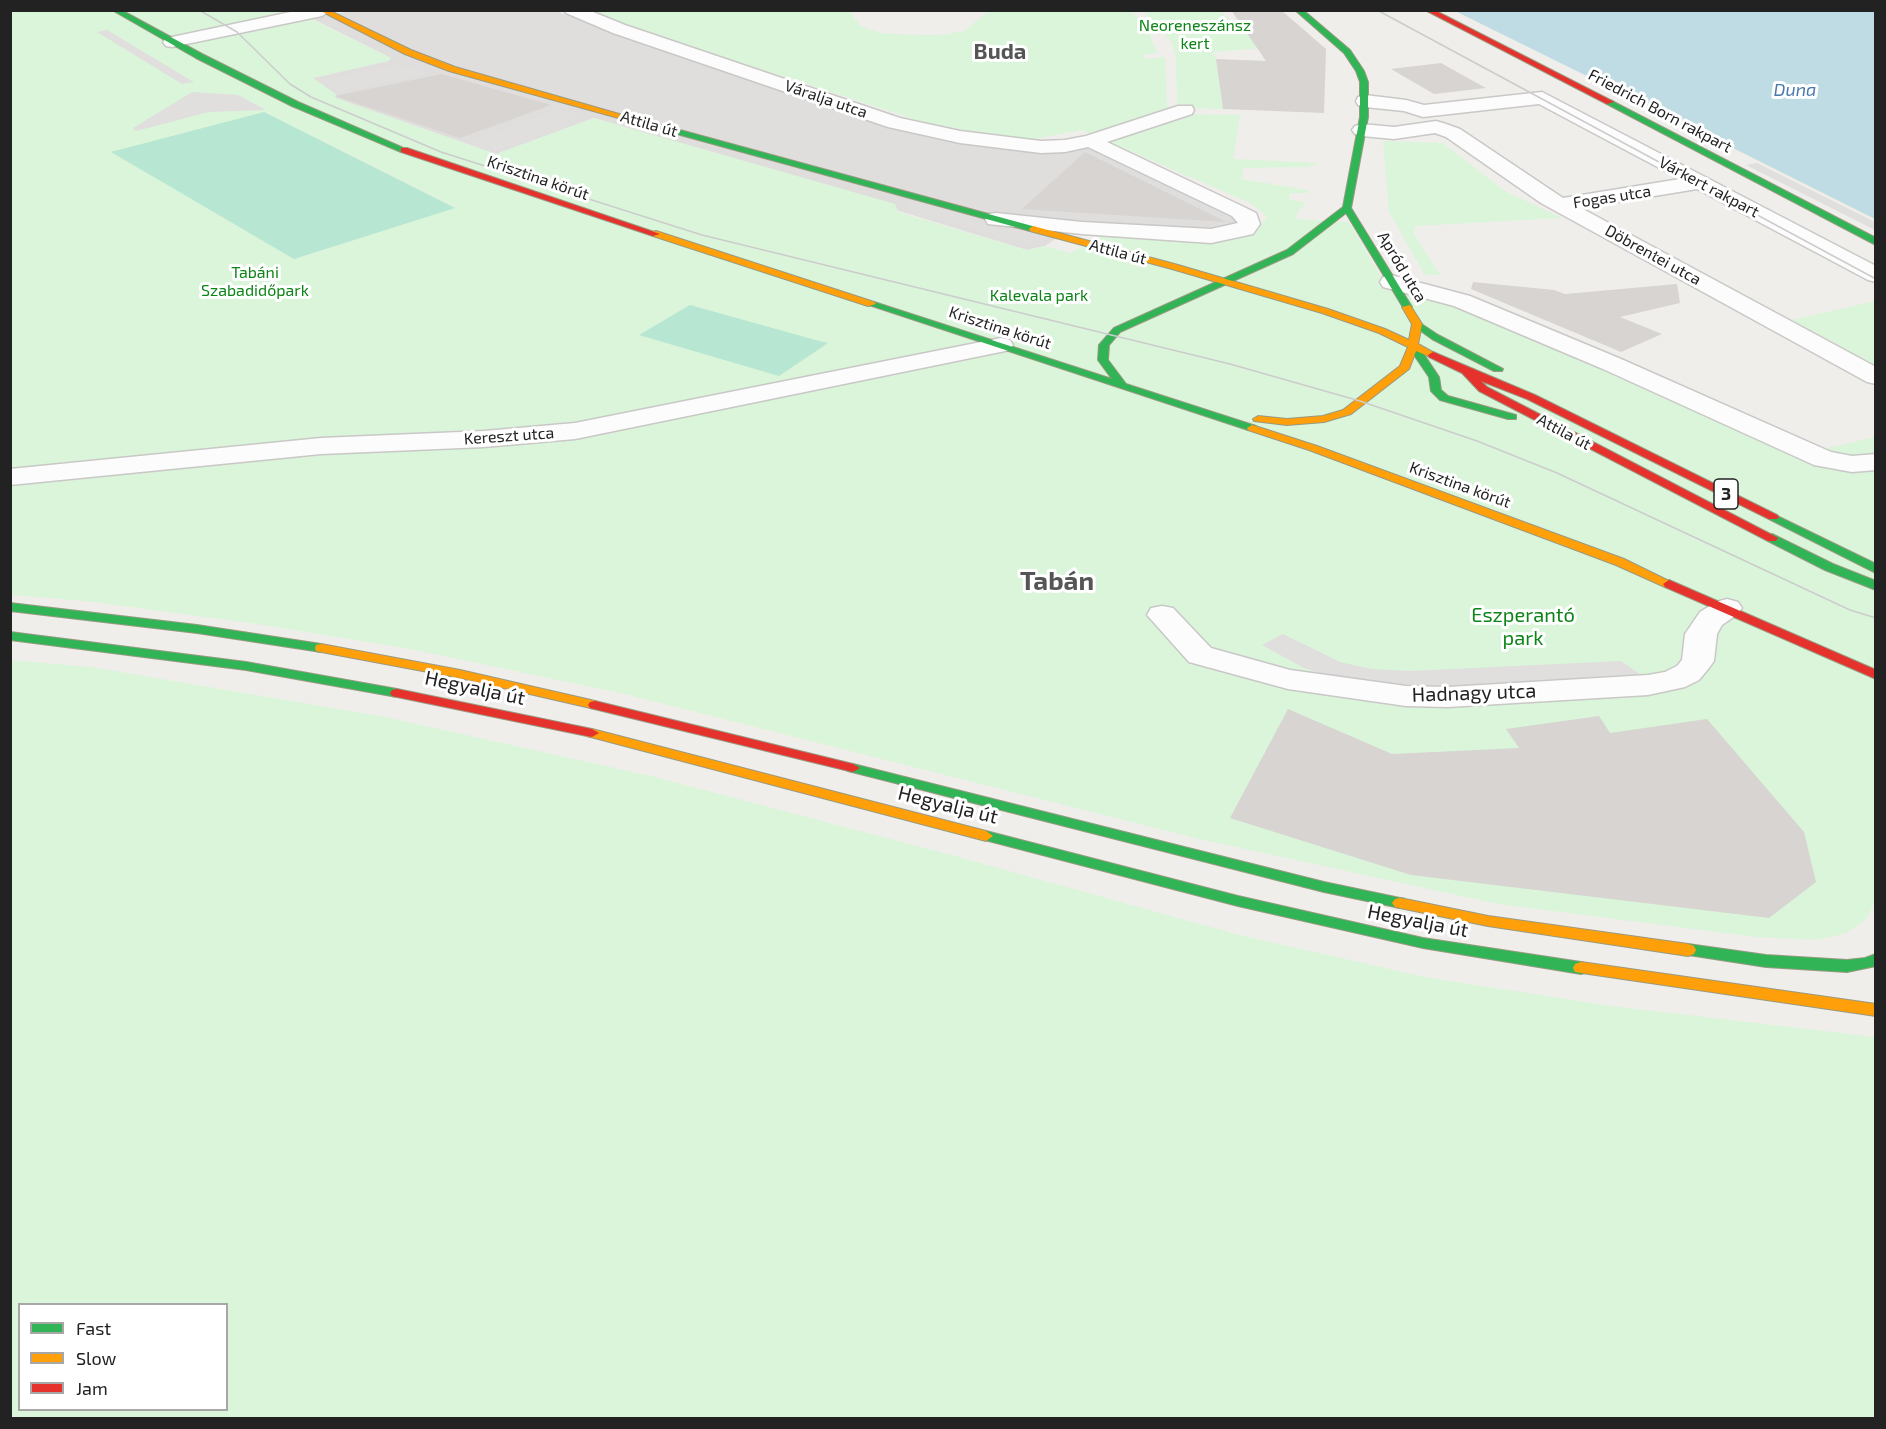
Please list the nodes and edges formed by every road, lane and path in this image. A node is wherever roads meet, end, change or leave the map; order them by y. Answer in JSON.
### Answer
{"nodes":[{"id":1,"x":115,"y":10,"type":"edge"},
{"id":2,"x":322,"y":10,"type":"edge"},
{"id":3,"x":572,"y":10,"type":"edge"},
{"id":4,"x":1298,"y":10,"type":"edge"},
{"id":5,"x":1428,"y":10,"type":"edge"},
{"id":6,"x":172,"y":42,"type":"junction"},
{"id":7,"x":1185,"y":110,"type":"dead end"},
{"id":8,"x":1423,"y":111,"type":"junction"},
{"id":9,"x":1364,"y":116,"type":"junction"},
{"id":10,"x":1436,"y":127,"type":"junction"},
{"id":11,"x":1089,"y":141,"type":"junction"},
{"id":12,"x":1700,"y":182,"type":"junction"},
{"id":13,"x":1560,"y":206,"type":"junction"},
{"id":14,"x":1347,"y":208,"type":"junction"},
{"id":15,"x":996,"y":219,"type":"junction"},
{"id":16,"x":1875,"y":242,"type":"edge"},
{"id":17,"x":1875,"y":275,"type":"edge"},
{"id":18,"x":1226,"y":282,"type":"junction"},
{"id":19,"x":1391,"y":282,"type":"junction"},
{"id":20,"x":1417,"y":324,"type":"junction"},
{"id":21,"x":1001,"y":345,"type":"junction"},
{"id":22,"x":1413,"y":345,"type":"junction"},
{"id":23,"x":1466,"y":371,"type":"junction"},
{"id":24,"x":1875,"y":377,"type":"edge"},
{"id":25,"x":1121,"y":384,"type":"junction"},
{"id":26,"x":1532,"y":397,"type":"junction"},
{"id":27,"x":1215,"y":415,"type":"junction"},
{"id":28,"x":1554,"y":427,"type":"junction"},
{"id":29,"x":1875,"y":462,"type":"edge"},
{"id":30,"x":10,"y":477,"type":"edge"},
{"id":31,"x":1875,"y":569,"type":"edge"},
{"id":32,"x":1875,"y":586,"type":"edge"},
{"id":33,"x":10,"y":607,"type":"edge"},
{"id":34,"x":1727,"y":608,"type":"junction"},
{"id":35,"x":1162,"y":615,"type":"dead end"},
{"id":36,"x":10,"y":636,"type":"edge"},
{"id":37,"x":1875,"y":675,"type":"edge"},
{"id":38,"x":1875,"y":959,"type":"edge"},
{"id":39,"x":1813,"y":965,"type":"junction"},
{"id":40,"x":1875,"y":976,"type":"edge"},
{"id":41,"x":1875,"y":1010,"type":"edge"}],
"edges":[{"from":1,"to":6,"type":"main road","name":"Krisztina körút"},
{"from":2,"to":6,"type":"street"},
{"from":2,"to":15,"type":"main road","name":"Attila út"},
{"from":3,"to":11,"type":"street","name":"Váralja utca"},
{"from":4,"to":9,"type":"main road"},
{"from":5,"to":16,"type":"main road","name":"Friedrich Born rakpart"},
{"from":6,"to":21,"type":"main road","name":"Krisztina körút"},
{"from":7,"to":11,"type":"street","name":"Váralja utca"},
{"from":8,"to":9,"type":"street"},
{"from":8,"to":10,"type":"street","name":"Döbrentei utca"},
{"from":8,"to":12,"type":"street","name":"Várkert rakpart"},
{"from":9,"to":10,"type":"street","name":"Döbrentei utca"},
{"from":9,"to":14,"type":"main road"},
{"from":10,"to":13,"type":"street","name":"Döbrentei utca"},
{"from":11,"to":15,"type":"street"},
{"from":12,"to":13,"type":"street","name":"Fogas utca"},
{"from":12,"to":17,"type":"street","name":"Várkert rakpart"},
{"from":13,"to":24,"type":"street","name":"Döbrentei utca"},
{"from":14,"to":18,"type":"main road"},
{"from":14,"to":19,"type":"main road","name":"Apród utca","number":"3"},
{"from":15,"to":18,"type":"main road","name":"Attila út"},
{"from":18,"to":22,"type":"main road","name":"Attila út"},
{"from":18,"to":25,"type":"main road"},
{"from":19,"to":20,"type":"main road","name":"Apród utca","number":"3"},
{"from":19,"to":29,"type":"street"},
{"from":20,"to":22,"type":"main road","name":"Apród utca"},
{"from":20,"to":26,"type":"main road","number":"3"},
{"from":21,"to":25,"type":"main road","name":"Krisztina körút"},
{"from":21,"to":30,"type":"street","name":"Kereszt utca"},
{"from":22,"to":23,"type":"main road","name":"Attila út"},
{"from":22,"to":27,"type":"main road","name":"Apród utca"},
{"from":22,"to":28,"type":"main road"},
{"from":23,"to":26,"type":"main road"},
{"from":23,"to":28,"type":"main road","name":"Attila út"},
{"from":25,"to":27,"type":"main road","name":"Krisztina körút"},
{"from":26,"to":31,"type":"main road","number":"3"},
{"from":27,"to":34,"type":"main road","name":"Krisztina körút"},
{"from":28,"to":32,"type":"main road","name":"Attila út"},
{"from":33,"to":39,"type":"main road","name":"Hegyalja út"},
{"from":34,"to":35,"type":"street","name":"Hadnagy utca"},
{"from":34,"to":37,"type":"main road","name":"Krisztina körút"},
{"from":36,"to":41,"type":"main road","name":"Hegyalja út"},
{"from":38,"to":39,"type":"main road"},
{"from":39,"to":40,"type":"main road"}]}
